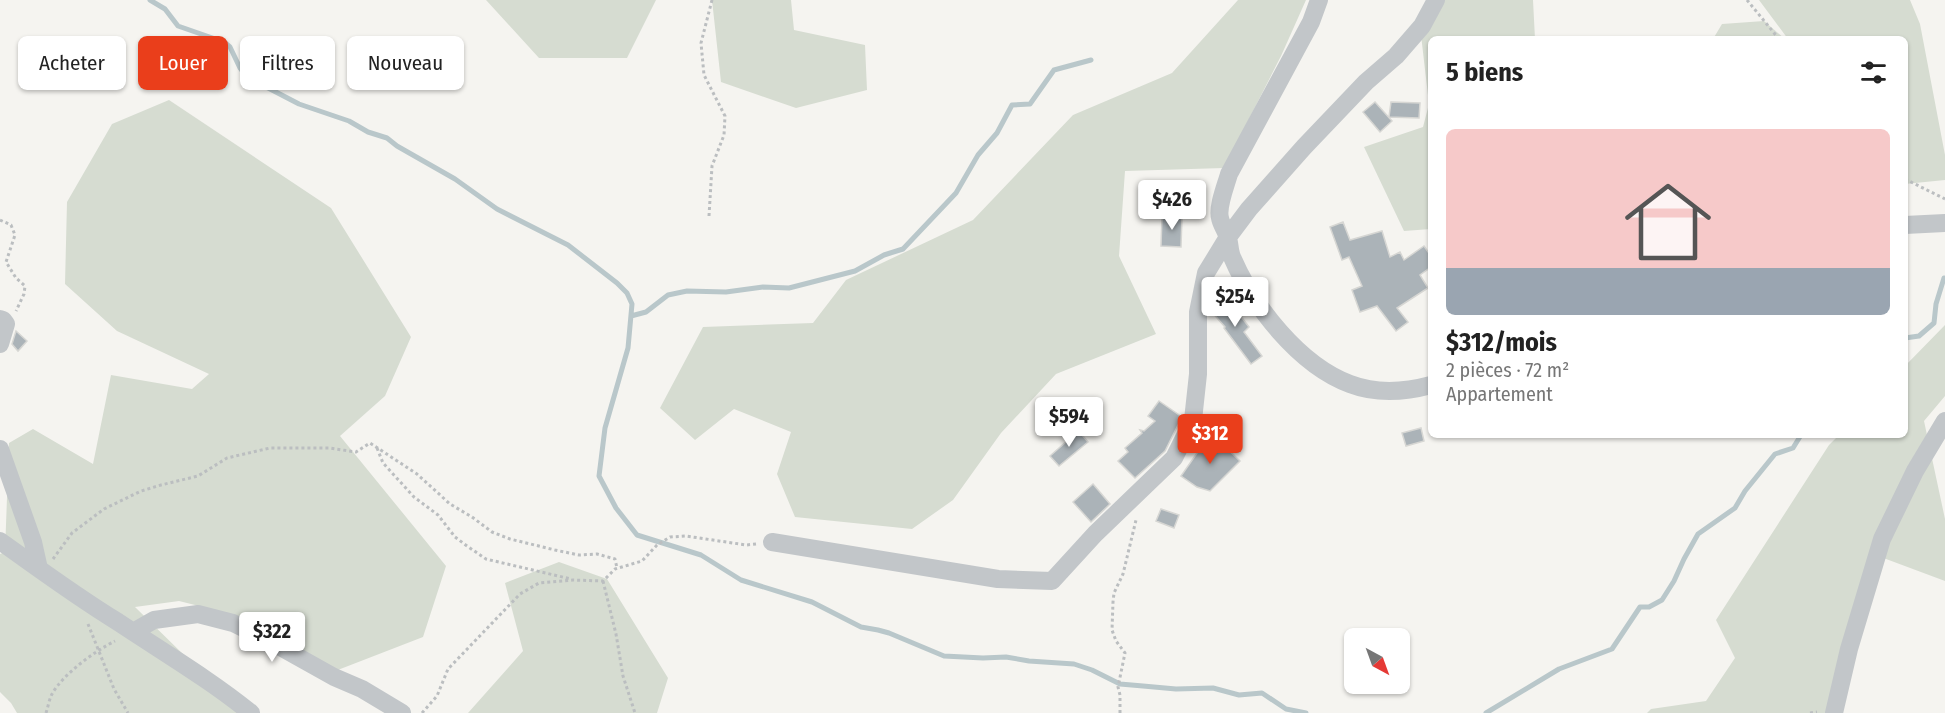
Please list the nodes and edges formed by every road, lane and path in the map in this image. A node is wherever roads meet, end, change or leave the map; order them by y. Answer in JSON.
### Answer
{"nodes":[{"id":1,"x":712,"y":0,"type":"edge"},
{"id":2,"x":1319,"y":0,"type":"edge"},
{"id":3,"x":1436,"y":0,"type":"edge"},
{"id":4,"x":1747,"y":0,"type":"edge"},
{"id":5,"x":1777,"y":36,"type":"edge"},
{"id":6,"x":1908,"y":180,"type":"edge"},
{"id":7,"x":1945,"y":199,"type":"edge"},
{"id":8,"x":709,"y":216,"type":"dead end"},
{"id":9,"x":0,"y":220,"type":"edge"},
{"id":10,"x":1945,"y":223,"type":"edge"},
{"id":11,"x":1908,"y":225,"type":"edge"},
{"id":12,"x":1228,"y":237,"type":"junction"},
{"id":13,"x":3,"y":322,"type":"edge"},
{"id":14,"x":0,"y":344,"type":"edge"},
{"id":15,"x":1428,"y":386,"type":"edge"},
{"id":16,"x":1945,"y":421,"type":"edge"},
{"id":17,"x":376,"y":446,"type":"junction"},
{"id":18,"x":0,"y":448,"type":"edge"},
{"id":19,"x":1134,"y":498,"type":"junction"},
{"id":20,"x":0,"y":541,"type":"edge"},
{"id":21,"x":772,"y":542,"type":"joint"},
{"id":22,"x":617,"y":568,"type":"junction"},
{"id":23,"x":42,"y":571,"type":"junction"},
{"id":24,"x":573,"y":580,"type":"junction"},
{"id":25,"x":603,"y":581,"type":"junction"},
{"id":26,"x":78,"y":597,"type":"junction"},
{"id":27,"x":133,"y":632,"type":"junction"},
{"id":28,"x":98,"y":650,"type":"junction"},
{"id":29,"x":46,"y":713,"type":"edge"},
{"id":30,"x":128,"y":713,"type":"edge"},
{"id":31,"x":251,"y":713,"type":"edge"},
{"id":32,"x":402,"y":713,"type":"edge"},
{"id":33,"x":422,"y":713,"type":"edge"},
{"id":34,"x":635,"y":713,"type":"edge"},
{"id":35,"x":1120,"y":713,"type":"edge"},
{"id":36,"x":1834,"y":713,"type":"edge"}],
"edges":[{"from":1,"to":8,"type":"path"},
{"from":2,"to":12,"type":"street"},
{"from":3,"to":12,"type":"street"},
{"from":4,"to":5,"type":"path"},
{"from":6,"to":7,"type":"path"},
{"from":9,"to":13,"type":"path"},
{"from":10,"to":11,"type":"street"},
{"from":12,"to":15,"type":"street"},
{"from":12,"to":19,"type":"street"},
{"from":13,"to":14,"type":"street"},
{"from":16,"to":36,"type":"street"},
{"from":17,"to":22,"type":"path"},
{"from":17,"to":23,"type":"path"},
{"from":17,"to":24,"type":"path"},
{"from":18,"to":23,"type":"street"},
{"from":19,"to":21,"type":"street"},
{"from":19,"to":35,"type":"path"},
{"from":20,"to":23,"type":"street"},
{"from":21,"to":22,"type":"path"},
{"from":22,"to":25,"type":"path"},
{"from":23,"to":26,"type":"street"},
{"from":24,"to":25,"type":"path"},
{"from":24,"to":33,"type":"path"},
{"from":25,"to":34,"type":"path"},
{"from":26,"to":27,"type":"street"},
{"from":26,"to":28,"type":"path"},
{"from":27,"to":28,"type":"path"},
{"from":27,"to":31,"type":"street"},
{"from":27,"to":32,"type":"street"},
{"from":28,"to":29,"type":"path"},
{"from":28,"to":30,"type":"path"}]}
